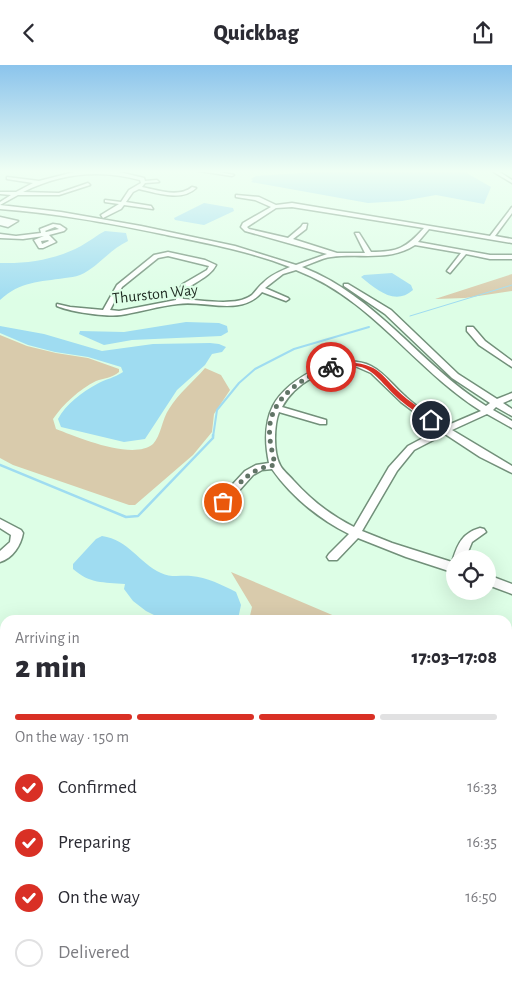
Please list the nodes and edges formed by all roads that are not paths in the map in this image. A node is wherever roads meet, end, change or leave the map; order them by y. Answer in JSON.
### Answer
{"nodes":[{"id":1,"x":70,"y":214,"type":"edge"},
{"id":2,"x":95,"y":214,"type":"edge"},
{"id":3,"x":262,"y":214,"type":"edge"},
{"id":4,"x":352,"y":214,"type":"edge"},
{"id":5,"x":508,"y":214,"type":"edge"},
{"id":6,"x":100,"y":215,"type":"joint"},
{"id":7,"x":0,"y":219,"type":"edge"},
{"id":8,"x":503,"y":221,"type":"junction"},
{"id":9,"x":512,"y":222,"type":"edge"},
{"id":10,"x":0,"y":223,"type":"edge"},
{"id":11,"x":305,"y":225,"type":"dead end"},
{"id":12,"x":428,"y":227,"type":"junction"},
{"id":13,"x":357,"y":234,"type":"dead end"},
{"id":14,"x":0,"y":236,"type":"edge"},
{"id":15,"x":47,"y":236,"type":"dead end"},
{"id":16,"x":491,"y":238,"type":"junction"},
{"id":17,"x":202,"y":239,"type":"junction"},
{"id":18,"x":289,"y":240,"type":"junction"},
{"id":19,"x":512,"y":241,"type":"edge"},
{"id":20,"x":414,"y":243,"type":"junction"},
{"id":21,"x":464,"y":253,"type":"junction"},
{"id":22,"x":338,"y":255,"type":"junction"},
{"id":23,"x":370,"y":255,"type":"junction"},
{"id":24,"x":512,"y":257,"type":"edge"},
{"id":25,"x":303,"y":267,"type":"junction"},
{"id":26,"x":450,"y":271,"type":"dead end"},
{"id":27,"x":261,"y":289,"type":"junction"},
{"id":28,"x":286,"y":299,"type":"dead end"},
{"id":29,"x":180,"y":301,"type":"junction"},
{"id":30,"x":59,"y":305,"type":"dead end"},
{"id":31,"x":105,"y":312,"type":"junction"},
{"id":32,"x":470,"y":329,"type":"dead end"},
{"id":33,"x":512,"y":365,"type":"edge"},
{"id":34,"x":512,"y":396,"type":"edge"},
{"id":35,"x":495,"y":403,"type":"junction"},
{"id":36,"x":276,"y":408,"type":"junction"},
{"id":37,"x":509,"y":410,"type":"edge"},
{"id":38,"x":486,"y":411,"type":"junction"},
{"id":39,"x":323,"y":422,"type":"dead end"},
{"id":40,"x":512,"y":425,"type":"edge"},
{"id":41,"x":446,"y":431,"type":"junction"},
{"id":42,"x":275,"y":465,"type":"junction"},
{"id":43,"x":512,"y":471,"type":"edge"},
{"id":44,"x":223,"y":515,"type":"dead end"},
{"id":45,"x":0,"y":523,"type":"edge"},
{"id":46,"x":480,"y":532,"type":"dead end"},
{"id":47,"x":356,"y":534,"type":"junction"},
{"id":48,"x":462,"y":550,"type":"edge"},
{"id":49,"x":333,"y":557,"type":"dead end"},
{"id":50,"x":0,"y":559,"type":"edge"},
{"id":51,"x":446,"y":565,"type":"edge"},
{"id":52,"x":496,"y":583,"type":"edge"},
{"id":53,"x":512,"y":589,"type":"edge"}],
"edges":[{"from":1,"to":17,"type":"street"},
{"from":2,"to":6,"type":"street"},
{"from":3,"to":18,"type":"street"},
{"from":4,"to":12,"type":"street"},
{"from":5,"to":8,"type":"street"},
{"from":6,"to":17,"type":"street"},
{"from":7,"to":10,"type":"street"},
{"from":8,"to":9,"type":"street"},
{"from":8,"to":16,"type":"street"},
{"from":11,"to":18,"type":"street"},
{"from":12,"to":16,"type":"street"},
{"from":12,"to":20,"type":"street"},
{"from":13,"to":23,"type":"street"},
{"from":14,"to":15,"type":"street"},
{"from":16,"to":19,"type":"street"},
{"from":17,"to":25,"type":"street"},
{"from":18,"to":22,"type":"street"},
{"from":20,"to":21,"type":"street"},
{"from":20,"to":23,"type":"street"},
{"from":21,"to":24,"type":"street"},
{"from":21,"to":26,"type":"street"},
{"from":22,"to":23,"type":"street"},
{"from":22,"to":25,"type":"street","name":"Thurston Way"},
{"from":25,"to":27,"type":"street","name":"Thurston Way"},
{"from":25,"to":35,"type":"street"},
{"from":25,"to":38,"type":"street"},
{"from":27,"to":28,"type":"street"},
{"from":27,"to":29,"type":"street","name":"Thurston Way"},
{"from":29,"to":31,"type":"street","name":"Thurston Way"},
{"from":29,"to":31,"type":"street"},
{"from":30,"to":31,"type":"street","name":"Thurston Way"},
{"from":32,"to":33,"type":"street"},
{"from":34,"to":35,"type":"street"},
{"from":35,"to":37,"type":"street"},
{"from":35,"to":38,"type":"street"},
{"from":36,"to":39,"type":"street"},
{"from":36,"to":41,"type":"street"},
{"from":36,"to":42,"type":"street"},
{"from":37,"to":38,"type":"street"},
{"from":38,"to":40,"type":"street"},
{"from":38,"to":41,"type":"street"},
{"from":41,"to":43,"type":"street"},
{"from":41,"to":47,"type":"street"},
{"from":42,"to":44,"type":"street"},
{"from":42,"to":47,"type":"street"},
{"from":45,"to":50,"type":"street"},
{"from":46,"to":48,"type":"street"},
{"from":47,"to":49,"type":"street"},
{"from":47,"to":51,"type":"street"},
{"from":52,"to":53,"type":"street"}]}
